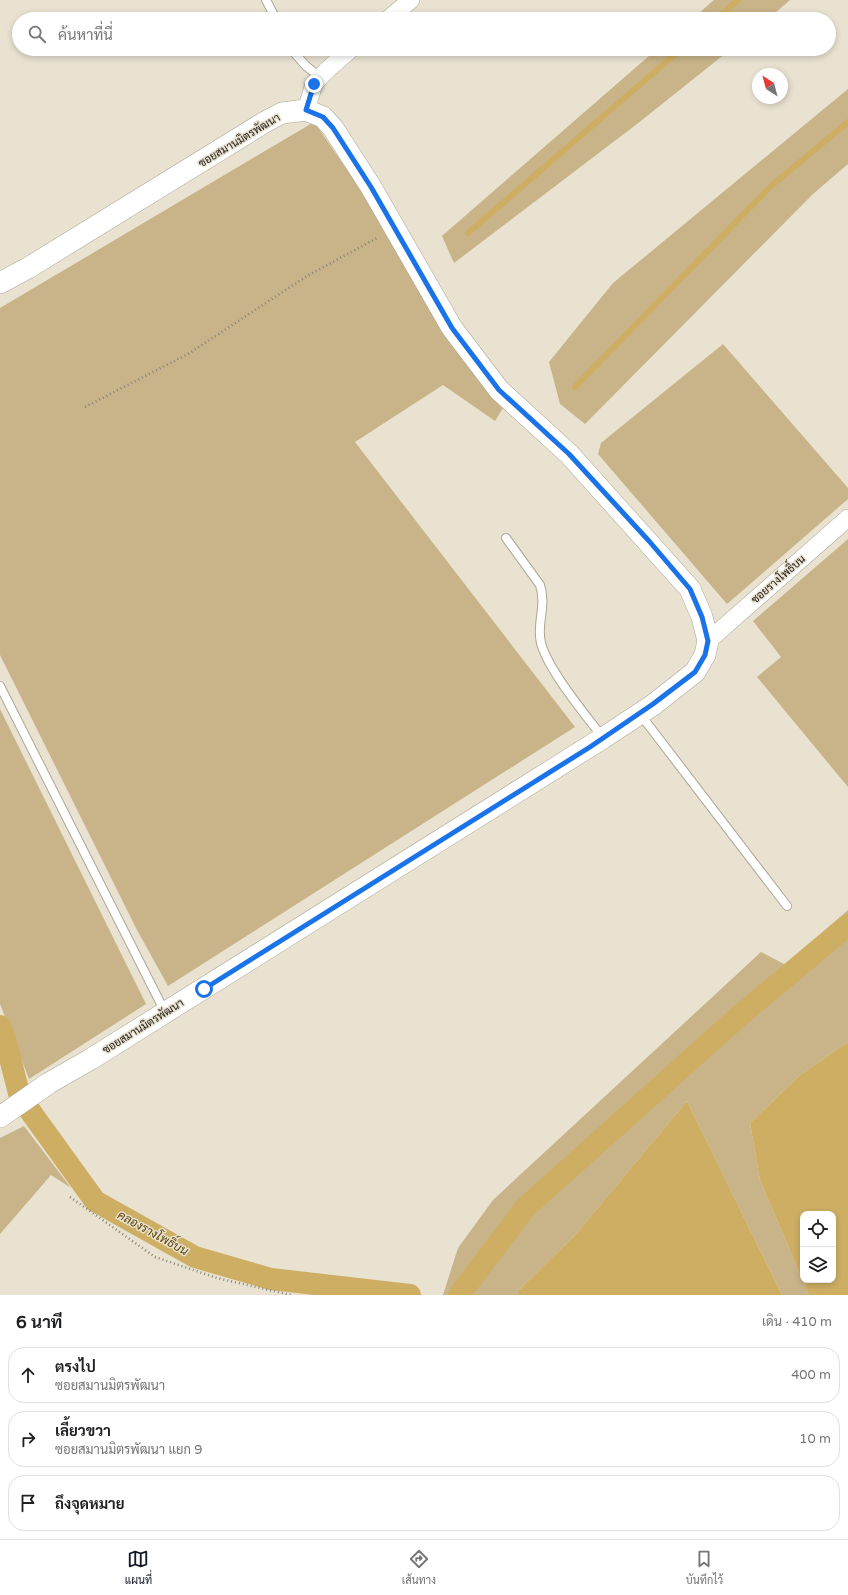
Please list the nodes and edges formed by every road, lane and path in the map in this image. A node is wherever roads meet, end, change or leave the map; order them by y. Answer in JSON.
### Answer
{"nodes":[{"id":1,"x":266,"y":0,"type":"edge"},
{"id":2,"x":411,"y":0,"type":"edge"},
{"id":3,"x":272,"y":12,"type":"edge"},
{"id":4,"x":396,"y":12,"type":"edge"},
{"id":5,"x":297,"y":56,"type":"edge"},
{"id":6,"x":344,"y":56,"type":"edge"},
{"id":7,"x":320,"y":78,"type":"junction"},
{"id":8,"x":306,"y":110,"type":"junction"},
{"id":9,"x":395,"y":229,"type":"junction"},
{"id":10,"x":0,"y":282,"type":"edge"},
{"id":11,"x":85,"y":407,"type":"dead end"},
{"id":12,"x":848,"y":518,"type":"edge"},
{"id":13,"x":506,"y":538,"type":"dead end"},
{"id":14,"x":708,"y":641,"type":"junction"},
{"id":15,"x":0,"y":686,"type":"edge"},
{"id":16,"x":640,"y":714,"type":"junction"},
{"id":17,"x":603,"y":738,"type":"junction"},
{"id":18,"x":787,"y":906,"type":"dead end"},
{"id":19,"x":165,"y":1012,"type":"junction"},
{"id":20,"x":0,"y":1117,"type":"edge"},
{"id":21,"x":70,"y":1197,"type":"dead end"},
{"id":22,"x":291,"y":1295,"type":"edge"}],
"edges":[{"from":1,"to":3,"type":"lane"},
{"from":2,"to":4,"type":"street"},
{"from":5,"to":7,"type":"lane"},
{"from":6,"to":7,"type":"street"},
{"from":7,"to":8,"type":"street"},
{"from":8,"to":9,"type":"street"},
{"from":8,"to":10,"type":"street","name":"ซอยสมานมิตรพัฒนา"},
{"from":9,"to":11,"type":"path"},
{"from":9,"to":14,"type":"street"},
{"from":12,"to":14,"type":"street","name":"ซอยรางโพธิ์บน"},
{"from":13,"to":17,"type":"lane"},
{"from":14,"to":16,"type":"street","name":"ซอยสมานมิตรพัฒนา"},
{"from":15,"to":19,"type":"lane"},
{"from":16,"to":17,"type":"street","name":"ซอยสมานมิตรพัฒนา"},
{"from":16,"to":18,"type":"lane"},
{"from":17,"to":19,"type":"street","name":"ซอยสมานมิตรพัฒนา"},
{"from":19,"to":20,"type":"street","name":"ซอยสมานมิตรพัฒนา"},
{"from":21,"to":22,"type":"path"}]}
